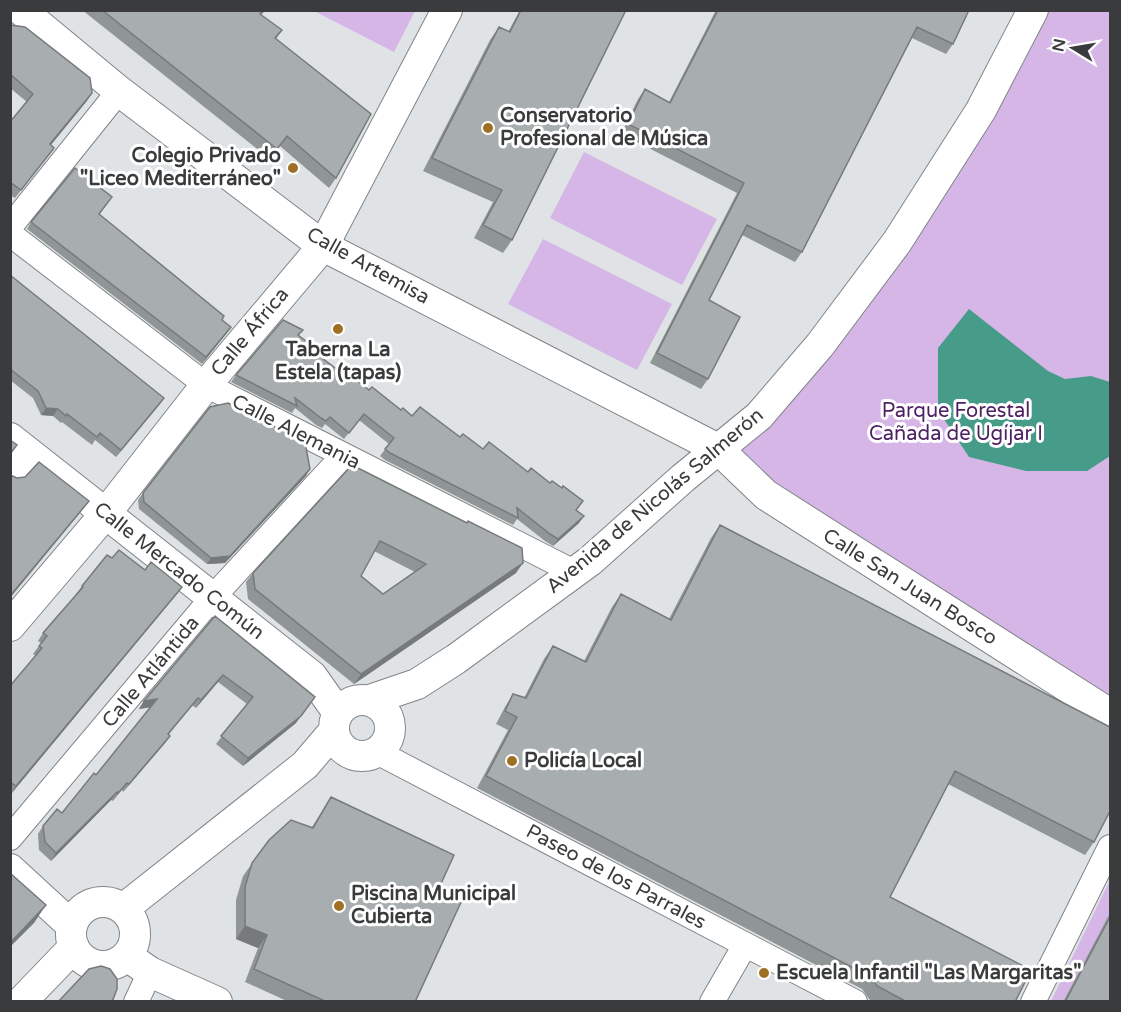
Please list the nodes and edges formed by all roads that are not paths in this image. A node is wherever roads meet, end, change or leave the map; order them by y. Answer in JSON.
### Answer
{"nodes":[{"id":1,"x":21,"y":10,"type":"edge"},
{"id":2,"x":447,"y":10,"type":"edge"},
{"id":3,"x":1033,"y":10,"type":"edge"},
{"id":4,"x":119,"y":91,"type":"junction"},
{"id":5,"x":10,"y":227,"type":"edge"},
{"id":6,"x":10,"y":234,"type":"edge"},
{"id":7,"x":323,"y":246,"type":"junction"},
{"id":8,"x":206,"y":385,"type":"junction"},
{"id":9,"x":20,"y":446,"type":"edge"},
{"id":10,"x":718,"y":449,"type":"junction"},
{"id":11,"x":343,"y":456,"type":"junction"},
{"id":12,"x":10,"y":477,"type":"edge"},
{"id":13,"x":106,"y":513,"type":"junction"},
{"id":14,"x":574,"y":572,"type":"junction"},
{"id":15,"x":213,"y":597,"type":"junction"},
{"id":16,"x":10,"y":626,"type":"edge"},
{"id":17,"x":417,"y":684,"type":"junction"},
{"id":18,"x":1110,"y":714,"type":"edge"},
{"id":19,"x":358,"y":736,"type":"junction"},
{"id":20,"x":10,"y":838,"type":"edge"},
{"id":21,"x":1110,"y":847,"type":"edge"},
{"id":22,"x":10,"y":869,"type":"edge"},
{"id":23,"x":123,"y":909,"type":"junction"},
{"id":24,"x":73,"y":936,"type":"junction"},
{"id":25,"x":745,"y":945,"type":"junction"},
{"id":26,"x":139,"y":964,"type":"junction"},
{"id":27,"x":21,"y":1002,"type":"edge"},
{"id":28,"x":136,"y":1002,"type":"edge"},
{"id":29,"x":217,"y":1002,"type":"edge"},
{"id":30,"x":712,"y":1002,"type":"edge"},
{"id":31,"x":855,"y":1002,"type":"edge"},
{"id":32,"x":1033,"y":1002,"type":"edge"}],
"edges":[{"from":1,"to":4,"type":"street","name":"Calle Artemisa"},
{"from":2,"to":7,"type":"street","name":"Calle África"},
{"from":3,"to":10,"type":"street","name":"Avenida de Nicolás Salmerón"},
{"from":4,"to":5,"type":"street"},
{"from":4,"to":7,"type":"street","name":"Calle Artemisa"},
{"from":6,"to":8,"type":"street","name":"Calle Alemania"},
{"from":7,"to":8,"type":"street","name":"Calle África"},
{"from":7,"to":10,"type":"street","name":"Calle Artemisa"},
{"from":8,"to":11,"type":"street","name":"Calle Alemania"},
{"from":8,"to":13,"type":"street","name":"Calle África"},
{"from":9,"to":12,"type":"street"},
{"from":9,"to":13,"type":"street","name":"Calle Mercado Común"},
{"from":10,"to":14,"type":"street","name":"Avenida de Nicolás Salmerón"},
{"from":10,"to":18,"type":"street","name":"Calle San Juan Bosco"},
{"from":11,"to":14,"type":"street","name":"Calle Alemania"},
{"from":11,"to":15,"type":"street","name":"Calle Atlántida"},
{"from":13,"to":15,"type":"street","name":"Calle Mercado Común"},
{"from":13,"to":16,"type":"street","name":"Calle África"},
{"from":14,"to":17,"type":"street","name":"Avenida de Nicolás Salmerón"},
{"from":15,"to":19,"type":"street","name":"Calle Mercado Común"},
{"from":15,"to":20,"type":"street","name":"Calle Atlántida"},
{"from":17,"to":19,"type":"street","name":"Avenida de Nicolás Salmerón"},
{"from":17,"to":19,"type":"street","name":"Avenida de Nicolás Salmerón"},
{"from":19,"to":23,"type":"street","name":"Avenida de Nicolás Salmerón"},
{"from":19,"to":25,"type":"street","name":"Paseo de los Parrales"},
{"from":21,"to":32,"type":"street"},
{"from":22,"to":24,"type":"street"},
{"from":23,"to":24,"type":"street"},
{"from":23,"to":26,"type":"street"},
{"from":24,"to":26,"type":"street"},
{"from":24,"to":27,"type":"street"},
{"from":25,"to":30,"type":"street"},
{"from":25,"to":31,"type":"street","name":"Paseo de los Parrales"},
{"from":26,"to":28,"type":"street"},
{"from":26,"to":29,"type":"street"}]}
